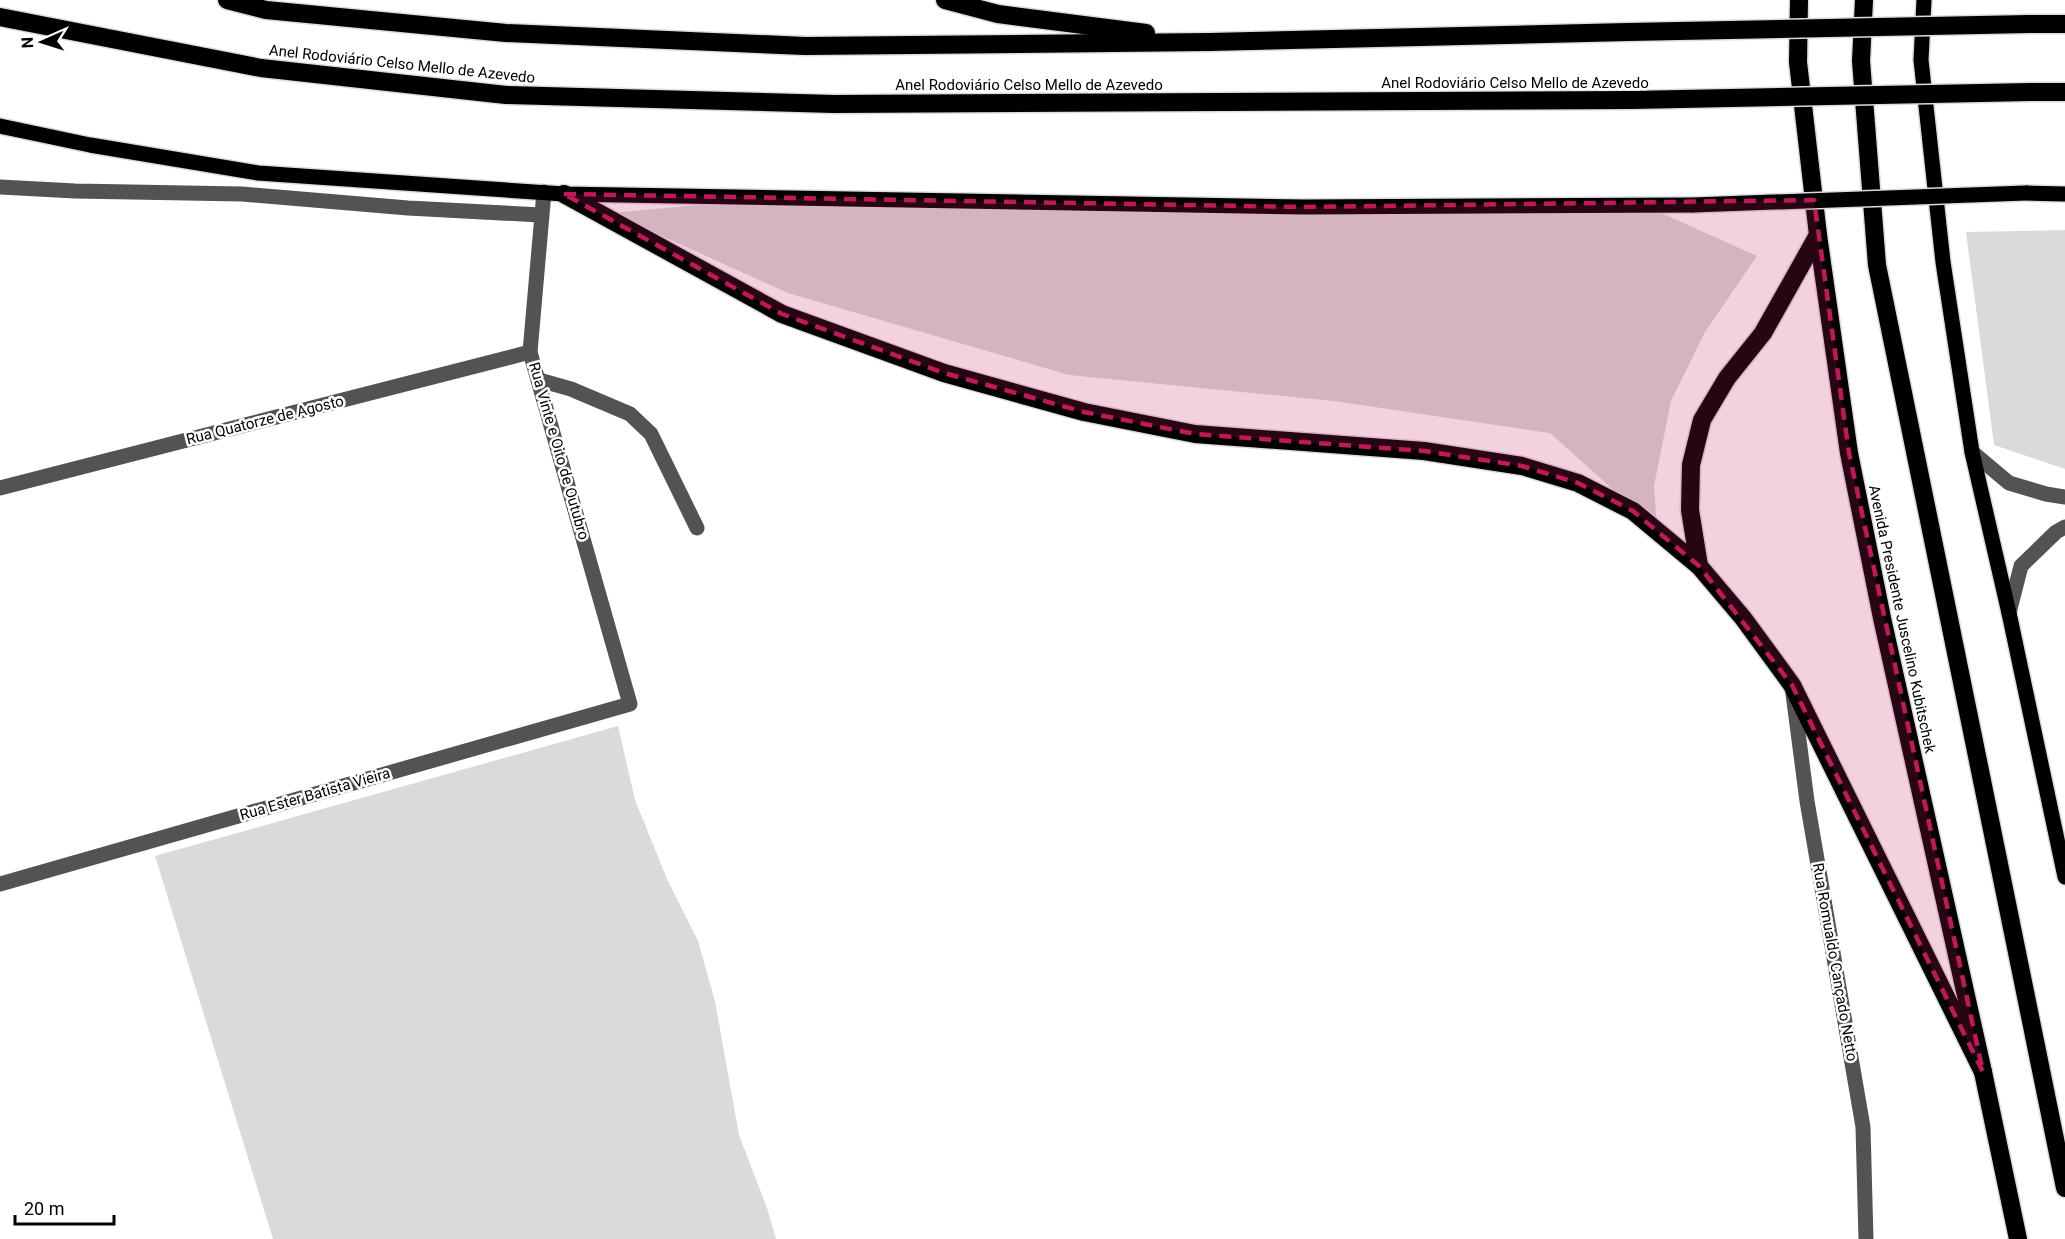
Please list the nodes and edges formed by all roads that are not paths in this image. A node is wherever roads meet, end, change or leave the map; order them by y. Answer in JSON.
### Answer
{"nodes":[{"id":1,"x":226,"y":0,"type":"edge"},
{"id":2,"x":945,"y":0,"type":"edge"},
{"id":3,"x":1799,"y":0,"type":"edge"},
{"id":4,"x":1864,"y":0,"type":"edge"},
{"id":5,"x":1924,"y":0,"type":"edge"},
{"id":6,"x":0,"y":17,"type":"edge"},
{"id":7,"x":2065,"y":24,"type":"edge"},
{"id":8,"x":1210,"y":42,"type":"junction"},
{"id":9,"x":2065,"y":92,"type":"edge"},
{"id":10,"x":0,"y":126,"type":"edge"},
{"id":11,"x":0,"y":186,"type":"edge"},
{"id":12,"x":544,"y":192,"type":"junction"},
{"id":13,"x":564,"y":194,"type":"junction"},
{"id":14,"x":2065,"y":194,"type":"edge"},
{"id":15,"x":541,"y":215,"type":"junction"},
{"id":16,"x":1818,"y":235,"type":"junction"},
{"id":17,"x":530,"y":352,"type":"junction"},
{"id":18,"x":539,"y":380,"type":"junction"},
{"id":19,"x":1972,"y":452,"type":"junction"},
{"id":20,"x":0,"y":488,"type":"edge"},
{"id":21,"x":2065,"y":497,"type":"edge"},
{"id":22,"x":2065,"y":527,"type":"edge"},
{"id":23,"x":698,"y":528,"type":"dead end"},
{"id":24,"x":1699,"y":566,"type":"junction"},
{"id":25,"x":2009,"y":613,"type":"junction"},
{"id":26,"x":1792,"y":685,"type":"junction"},
{"id":27,"x":630,"y":704,"type":"joint"},
{"id":28,"x":2065,"y":877,"type":"edge"},
{"id":29,"x":0,"y":884,"type":"edge"},
{"id":30,"x":1983,"y":1072,"type":"junction"},
{"id":31,"x":2065,"y":1188,"type":"edge"},
{"id":32,"x":1866,"y":1239,"type":"edge"},
{"id":33,"x":2018,"y":1239,"type":"edge"}],
"edges":[{"from":1,"to":8,"type":"highway"},
{"from":2,"to":8,"type":"highway"},
{"from":3,"to":16,"type":"highway","name":"Avenida Presidente Juscelino Kubitschek"},
{"from":4,"to":31,"type":"highway"},
{"from":5,"to":19,"type":"main road"},
{"from":6,"to":9,"type":"highway","name":"Anel Rodoviário Celso Mello de Azevedo","bridge":true},
{"from":7,"to":8,"type":"highway","bridge":true},
{"from":10,"to":12,"type":"main road"},
{"from":11,"to":15,"type":"street"},
{"from":12,"to":13,"type":"main road"},
{"from":12,"to":15,"type":"street","name":"Rua Vinte e Oito de Outubro"},
{"from":13,"to":14,"type":"main road","bridge":true},
{"from":13,"to":24,"type":"highway"},
{"from":15,"to":17,"type":"street","name":"Rua Vinte e Oito de Outubro"},
{"from":16,"to":24,"type":"highway"},
{"from":16,"to":30,"type":"highway","name":"Avenida Presidente Juscelino Kubitschek"},
{"from":17,"to":18,"type":"street","name":"Rua Vinte e Oito de Outubro"},
{"from":17,"to":20,"type":"street","name":"Rua Quatorze de Agosto"},
{"from":18,"to":23,"type":"street"},
{"from":18,"to":27,"type":"street","name":"Rua Vinte e Oito de Outubro"},
{"from":19,"to":21,"type":"street"},
{"from":19,"to":25,"type":"main road"},
{"from":22,"to":25,"type":"street"},
{"from":24,"to":26,"type":"highway"},
{"from":25,"to":28,"type":"main road"},
{"from":26,"to":30,"type":"highway"},
{"from":26,"to":32,"type":"street","name":"Rua Romualdo Cançado Netto"},
{"from":27,"to":29,"type":"street","name":"Rua Ester Batista Vieira"},
{"from":30,"to":33,"type":"highway","name":"Avenida Presidente Juscelino Kubitschek"}]}
